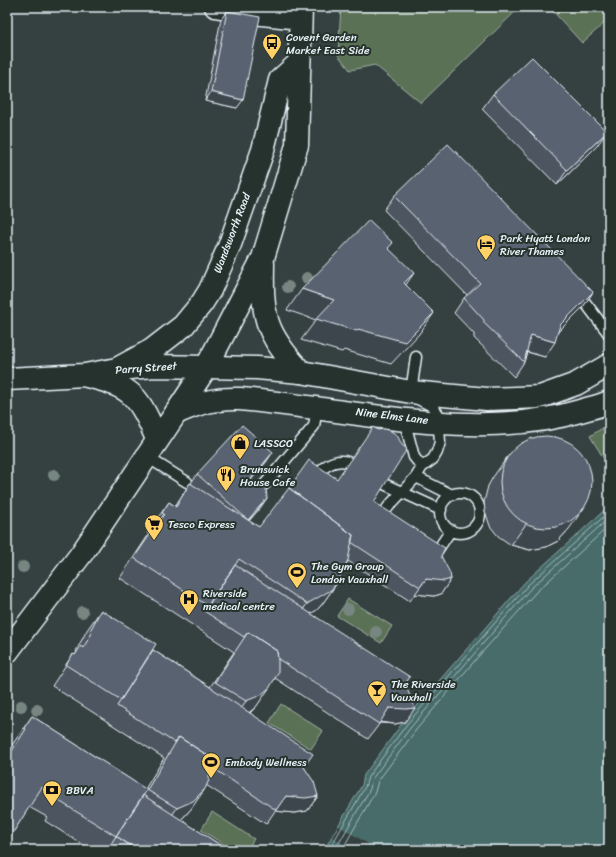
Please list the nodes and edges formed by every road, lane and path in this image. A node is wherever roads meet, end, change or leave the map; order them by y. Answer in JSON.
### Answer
{"nodes":[{"id":1,"x":215,"y":7,"type":"edge"},
{"id":2,"x":301,"y":13,"type":"edge"},
{"id":3,"x":298,"y":63,"type":"junction"},
{"id":4,"x":263,"y":258,"type":"junction"},
{"id":5,"x":572,"y":288,"type":"edge"},
{"id":6,"x":609,"y":334,"type":"edge"},
{"id":7,"x":416,"y":357,"type":"edge"},
{"id":8,"x":609,"y":365,"type":"edge"},
{"id":9,"x":207,"y":366,"type":"junction"},
{"id":10,"x":117,"y":369,"type":"junction"},
{"id":11,"x":301,"y":372,"type":"junction"},
{"id":12,"x":85,"y":375,"type":"junction"},
{"id":13,"x":7,"y":379,"type":"edge"},
{"id":14,"x":410,"y":392,"type":"junction"},
{"id":15,"x":609,"y":402,"type":"edge"},
{"id":16,"x":317,"y":408,"type":"junction"},
{"id":17,"x":176,"y":413,"type":"junction"},
{"id":18,"x":404,"y":418,"type":"junction"},
{"id":19,"x":439,"y":422,"type":"junction"},
{"id":20,"x":152,"y":448,"type":"junction"},
{"id":21,"x":348,"y":462,"type":"edge"},
{"id":22,"x":422,"y":467,"type":"junction"},
{"id":23,"x":416,"y":477,"type":"junction"},
{"id":24,"x":186,"y":482,"type":"dead end"},
{"id":25,"x":310,"y":482,"type":"edge"},
{"id":26,"x":265,"y":484,"type":"dead end"},
{"id":27,"x":384,"y":484,"type":"edge"},
{"id":28,"x":404,"y":492,"type":"junction"},
{"id":29,"x":452,"y":495,"type":"junction"},
{"id":30,"x":441,"y":510,"type":"junction"},
{"id":31,"x":376,"y":525,"type":"edge"},
{"id":32,"x":451,"y":530,"type":"junction"},
{"id":33,"x":437,"y":551,"type":"edge"},
{"id":34,"x":7,"y":652,"type":"edge"}],
"edges":[{"from":1,"to":2,"type":"street"},
{"from":2,"to":3,"type":"main road"},
{"from":3,"to":4,"type":"main road"},
{"from":3,"to":10,"type":"main road","name":"Wandsworth Road"},
{"from":4,"to":9,"type":"main road"},
{"from":4,"to":11,"type":"main road"},
{"from":5,"to":6,"type":"lane"},
{"from":7,"to":14,"type":"lane"},
{"from":8,"to":14,"type":"main road"},
{"from":9,"to":10,"type":"main road","name":"Parry Street"},
{"from":9,"to":11,"type":"main road"},
{"from":9,"to":17,"type":"main road"},
{"from":10,"to":12,"type":"main road","name":"Parry Street"},
{"from":11,"to":14,"type":"main road"},
{"from":12,"to":13,"type":"main road","name":"Parry Street"},
{"from":12,"to":20,"type":"main road","name":"Parry Street"},
{"from":14,"to":19,"type":"lane"},
{"from":15,"to":19,"type":"main road","name":"Nine Elms Lane"},
{"from":16,"to":17,"type":"main road","name":"Nine Elms Lane"},
{"from":16,"to":18,"type":"main road","name":"Nine Elms Lane"},
{"from":16,"to":26,"type":"lane"},
{"from":17,"to":20,"type":"main road"},
{"from":18,"to":19,"type":"main road","name":"Nine Elms Lane"},
{"from":18,"to":22,"type":"lane"},
{"from":19,"to":22,"type":"lane"},
{"from":20,"to":24,"type":"lane"},
{"from":20,"to":34,"type":"main road"},
{"from":21,"to":25,"type":"lane"},
{"from":22,"to":23,"type":"lane"},
{"from":23,"to":28,"type":"lane"},
{"from":23,"to":29,"type":"lane"},
{"from":27,"to":28,"type":"lane"},
{"from":28,"to":30,"type":"lane"},
{"from":28,"to":31,"type":"lane"},
{"from":29,"to":30,"type":"lane"},
{"from":29,"to":32,"type":"lane"},
{"from":30,"to":32,"type":"lane"},
{"from":32,"to":33,"type":"lane"}]}
